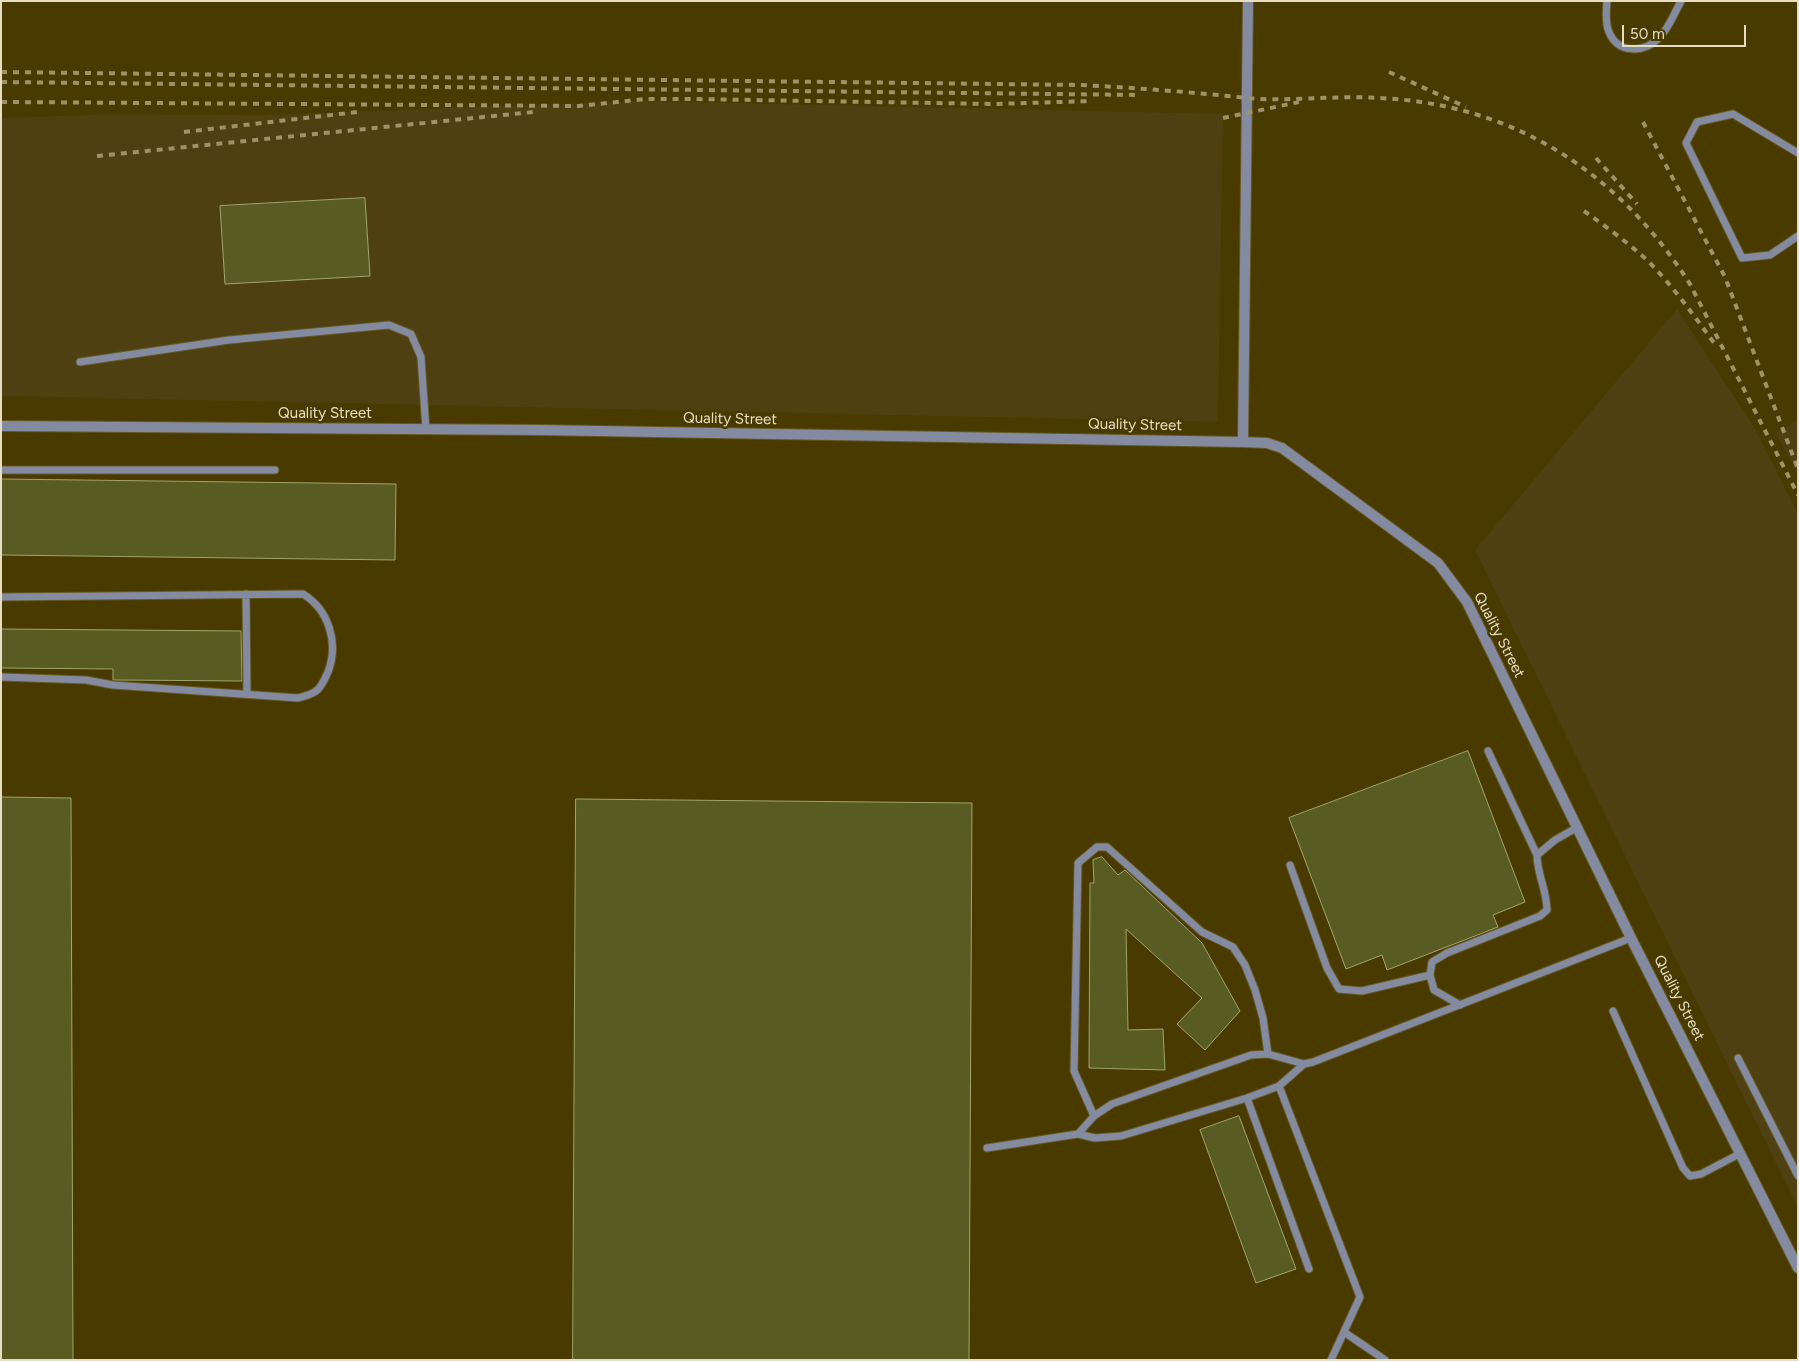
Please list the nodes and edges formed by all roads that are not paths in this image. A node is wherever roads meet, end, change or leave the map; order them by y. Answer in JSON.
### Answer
{"nodes":[{"id":1,"x":1248,"y":1,"type":"edge"},
{"id":2,"x":1607,"y":1,"type":"edge"},
{"id":3,"x":1681,"y":1,"type":"edge"},
{"id":4,"x":1798,"y":153,"type":"edge"},
{"id":5,"x":1797,"y":238,"type":"edge"},
{"id":6,"x":80,"y":362,"type":"dead end"},
{"id":7,"x":1,"y":426,"type":"edge"},
{"id":8,"x":426,"y":430,"type":"junction"},
{"id":9,"x":1244,"y":442,"type":"junction"},
{"id":10,"x":1,"y":470,"type":"edge"},
{"id":11,"x":275,"y":470,"type":"dead end"},
{"id":12,"x":246,"y":594,"type":"junction"},
{"id":13,"x":1,"y":597,"type":"edge"},
{"id":14,"x":1,"y":677,"type":"edge"},
{"id":15,"x":247,"y":694,"type":"junction"},
{"id":16,"x":1488,"y":751,"type":"dead end"},
{"id":17,"x":1578,"y":827,"type":"junction"},
{"id":18,"x":1537,"y":855,"type":"junction"},
{"id":19,"x":1290,"y":865,"type":"dead end"},
{"id":20,"x":1631,"y":938,"type":"junction"},
{"id":21,"x":1430,"y":975,"type":"junction"},
{"id":22,"x":1460,"y":1005,"type":"junction"},
{"id":23,"x":1613,"y":1011,"type":"dead end"},
{"id":24,"x":1268,"y":1054,"type":"junction"},
{"id":25,"x":1738,"y":1058,"type":"dead end"},
{"id":26,"x":1304,"y":1064,"type":"junction"},
{"id":27,"x":1279,"y":1086,"type":"junction"},
{"id":28,"x":1247,"y":1098,"type":"junction"},
{"id":29,"x":1094,"y":1116,"type":"junction"},
{"id":30,"x":1078,"y":1134,"type":"junction"},
{"id":31,"x":987,"y":1148,"type":"dead end"},
{"id":32,"x":1741,"y":1153,"type":"junction"},
{"id":33,"x":1798,"y":1176,"type":"edge"},
{"id":34,"x":1798,"y":1268,"type":"edge"},
{"id":35,"x":1309,"y":1269,"type":"dead end"},
{"id":36,"x":1344,"y":1332,"type":"junction"},
{"id":37,"x":1382,"y":1359,"type":"edge"},
{"id":38,"x":1331,"y":1360,"type":"edge"}],
"edges":[{"from":1,"to":9,"type":"street"},
{"from":2,"to":3,"type":"lane"},
{"from":4,"to":5,"type":"lane"},
{"from":6,"to":8,"type":"lane"},
{"from":7,"to":8,"type":"street","name":"Quality Street"},
{"from":8,"to":9,"type":"street","name":"Quality Street"},
{"from":9,"to":17,"type":"street","name":"Quality Street"},
{"from":10,"to":11,"type":"lane"},
{"from":12,"to":13,"type":"lane"},
{"from":12,"to":15,"type":"lane"},
{"from":12,"to":15,"type":"lane"},
{"from":14,"to":15,"type":"lane"},
{"from":16,"to":18,"type":"lane"},
{"from":17,"to":18,"type":"lane"},
{"from":17,"to":20,"type":"street","name":"Quality Street"},
{"from":18,"to":21,"type":"lane"},
{"from":19,"to":21,"type":"lane"},
{"from":20,"to":22,"type":"lane"},
{"from":20,"to":32,"type":"street","name":"Quality Street"},
{"from":21,"to":22,"type":"lane"},
{"from":22,"to":26,"type":"lane"},
{"from":23,"to":32,"type":"lane"},
{"from":24,"to":26,"type":"lane"},
{"from":24,"to":29,"type":"lane"},
{"from":24,"to":29,"type":"lane"},
{"from":25,"to":33,"type":"lane"},
{"from":26,"to":27,"type":"lane"},
{"from":27,"to":28,"type":"lane"},
{"from":27,"to":36,"type":"lane"},
{"from":28,"to":30,"type":"lane"},
{"from":28,"to":35,"type":"lane"},
{"from":29,"to":30,"type":"lane"},
{"from":30,"to":31,"type":"lane"},
{"from":32,"to":34,"type":"street","name":"Quality Street"},
{"from":36,"to":37,"type":"lane"},
{"from":36,"to":38,"type":"lane"}]}
